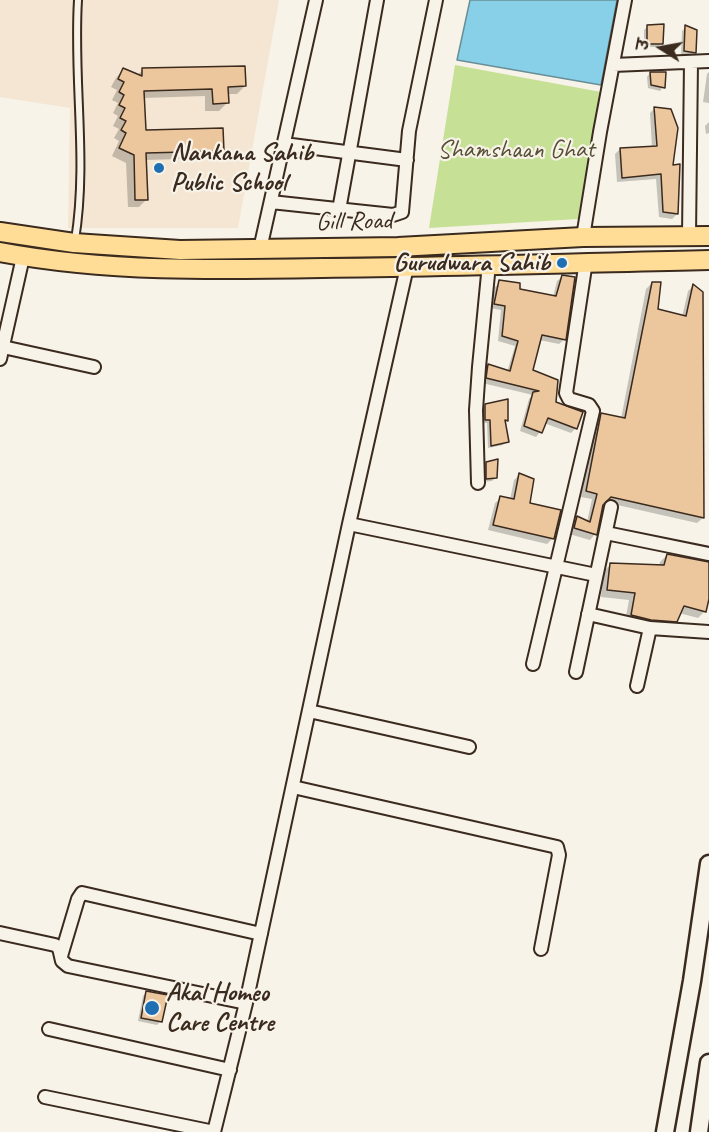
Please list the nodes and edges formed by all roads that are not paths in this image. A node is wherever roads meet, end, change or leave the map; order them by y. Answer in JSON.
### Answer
{"nodes":[{"id":1,"x":78,"y":0,"type":"edge"},
{"id":2,"x":316,"y":0,"type":"edge"},
{"id":3,"x":377,"y":0,"type":"edge"},
{"id":4,"x":436,"y":0,"type":"edge"},
{"id":5,"x":625,"y":0,"type":"edge"},
{"id":6,"x":709,"y":61,"type":"edge"},
{"id":7,"x":691,"y":62,"type":"junction"},
{"id":8,"x":613,"y":65,"type":"junction"},
{"id":9,"x":284,"y":144,"type":"junction"},
{"id":10,"x":349,"y":151,"type":"junction"},
{"id":11,"x":407,"y":160,"type":"junction"},
{"id":12,"x":271,"y":202,"type":"junction"},
{"id":13,"x":339,"y":210,"type":"junction"},
{"id":14,"x":0,"y":232,"type":"edge"},
{"id":15,"x":688,"y":236,"type":"junction"},
{"id":16,"x":709,"y":236,"type":"edge"},
{"id":17,"x":583,"y":237,"type":"junction"},
{"id":18,"x":74,"y":243,"type":"junction"},
{"id":19,"x":260,"y":249,"type":"junction"},
{"id":20,"x":0,"y":252,"type":"edge"},
{"id":21,"x":23,"y":257,"type":"junction"},
{"id":22,"x":709,"y":260,"type":"edge"},
{"id":23,"x":586,"y":261,"type":"junction"},
{"id":24,"x":489,"y":264,"type":"junction"},
{"id":25,"x":407,"y":267,"type":"junction"},
{"id":26,"x":1,"y":353,"type":"edge"},
{"id":27,"x":94,"y":367,"type":"dead end"},
{"id":28,"x":478,"y":483,"type":"dead end"},
{"id":29,"x":611,"y":507,"type":"dead end"},
{"id":30,"x":349,"y":524,"type":"junction"},
{"id":31,"x":606,"y":533,"type":"junction"},
{"id":32,"x":709,"y":554,"type":"edge"},
{"id":33,"x":556,"y":566,"type":"junction"},
{"id":34,"x":597,"y":575,"type":"junction"},
{"id":35,"x":588,"y":614,"type":"junction"},
{"id":36,"x":650,"y":628,"type":"junction"},
{"id":37,"x":709,"y":632,"type":"edge"},
{"id":38,"x":533,"y":664,"type":"dead end"},
{"id":39,"x":576,"y":672,"type":"dead end"},
{"id":40,"x":637,"y":686,"type":"dead end"},
{"id":41,"x":309,"y":711,"type":"junction"},
{"id":42,"x":469,"y":747,"type":"dead end"},
{"id":43,"x":292,"y":787,"type":"junction"},
{"id":44,"x":709,"y":864,"type":"edge"},
{"id":45,"x":0,"y":933,"type":"edge"},
{"id":46,"x":261,"y":934,"type":"junction"},
{"id":47,"x":541,"y":949,"type":"dead end"},
{"id":48,"x":61,"y":957,"type":"junction"},
{"id":49,"x":246,"y":1004,"type":"junction"},
{"id":50,"x":50,"y":1029,"type":"dead end"},
{"id":51,"x":709,"y":1064,"type":"edge"},
{"id":52,"x":230,"y":1070,"type":"junction"},
{"id":53,"x":45,"y":1096,"type":"dead end"},
{"id":54,"x":214,"y":1132,"type":"edge"},
{"id":55,"x":665,"y":1132,"type":"edge"},
{"id":56,"x":699,"y":1132,"type":"edge"}],
"edges":[{"from":1,"to":18,"type":"lane"},
{"from":2,"to":9,"type":"street"},
{"from":3,"to":10,"type":"street"},
{"from":4,"to":11,"type":"street"},
{"from":5,"to":8,"type":"street"},
{"from":6,"to":7,"type":"street"},
{"from":7,"to":8,"type":"street"},
{"from":7,"to":15,"type":"street"},
{"from":8,"to":17,"type":"street"},
{"from":9,"to":10,"type":"street"},
{"from":9,"to":12,"type":"street"},
{"from":10,"to":11,"type":"street"},
{"from":10,"to":13,"type":"street"},
{"from":11,"to":13,"type":"street"},
{"from":12,"to":13,"type":"street"},
{"from":12,"to":19,"type":"street"},
{"from":14,"to":18,"type":"main road","name":"Gill Road"},
{"from":15,"to":16,"type":"main road","name":"Gill Road"},
{"from":15,"to":17,"type":"main road","name":"Gill Road"},
{"from":17,"to":19,"type":"main road","name":"Gill Road"},
{"from":18,"to":19,"type":"main road","name":"Gill Road"},
{"from":20,"to":21,"type":"main road","name":"Gill Road"},
{"from":21,"to":25,"type":"main road","name":"Gill Road"},
{"from":21,"to":26,"type":"street"},
{"from":22,"to":23,"type":"main road","name":"Gill Road"},
{"from":23,"to":24,"type":"main road","name":"Gill Road"},
{"from":23,"to":33,"type":"street"},
{"from":24,"to":25,"type":"main road","name":"Gill Road"},
{"from":24,"to":28,"type":"street"},
{"from":25,"to":30,"type":"street"},
{"from":26,"to":27,"type":"street"},
{"from":29,"to":31,"type":"street"},
{"from":30,"to":33,"type":"street"},
{"from":30,"to":41,"type":"street"},
{"from":31,"to":32,"type":"street"},
{"from":31,"to":34,"type":"street"},
{"from":33,"to":34,"type":"street"},
{"from":33,"to":38,"type":"street"},
{"from":34,"to":35,"type":"street"},
{"from":35,"to":36,"type":"street"},
{"from":35,"to":39,"type":"street"},
{"from":36,"to":37,"type":"street"},
{"from":36,"to":40,"type":"street"},
{"from":41,"to":42,"type":"street"},
{"from":41,"to":43,"type":"street"},
{"from":43,"to":46,"type":"street"},
{"from":43,"to":47,"type":"street"},
{"from":44,"to":55,"type":"street"},
{"from":45,"to":48,"type":"street"},
{"from":46,"to":48,"type":"street"},
{"from":46,"to":49,"type":"street"},
{"from":48,"to":49,"type":"street"},
{"from":49,"to":52,"type":"street"},
{"from":50,"to":52,"type":"street"},
{"from":51,"to":56,"type":"street"},
{"from":52,"to":54,"type":"street"},
{"from":53,"to":54,"type":"street"}]}
